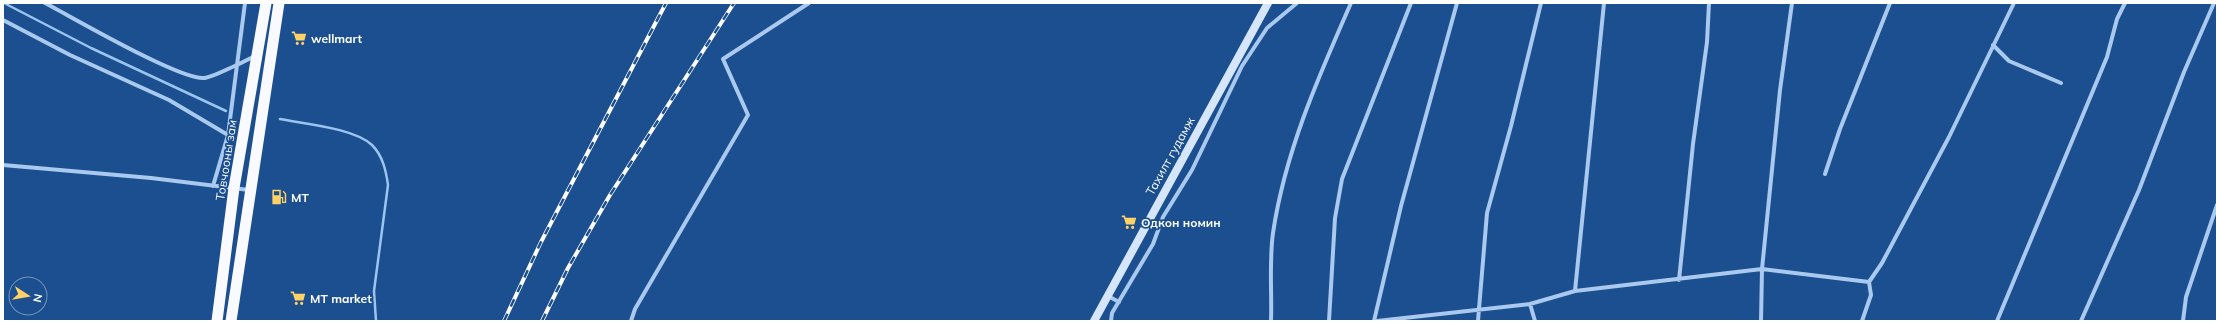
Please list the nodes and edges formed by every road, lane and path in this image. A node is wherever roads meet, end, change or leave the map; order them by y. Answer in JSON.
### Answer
{"nodes":[{"id":1,"x":45,"y":3,"type":"edge"},
{"id":2,"x":245,"y":3,"type":"edge"},
{"id":3,"x":266,"y":3,"type":"edge"},
{"id":4,"x":279,"y":3,"type":"edge"},
{"id":5,"x":809,"y":3,"type":"edge"},
{"id":6,"x":1268,"y":3,"type":"edge"},
{"id":7,"x":1297,"y":3,"type":"edge"},
{"id":8,"x":1351,"y":3,"type":"edge"},
{"id":9,"x":1411,"y":3,"type":"edge"},
{"id":10,"x":1457,"y":3,"type":"edge"},
{"id":11,"x":1541,"y":3,"type":"edge"},
{"id":12,"x":1604,"y":3,"type":"edge"},
{"id":13,"x":1710,"y":3,"type":"edge"},
{"id":14,"x":1792,"y":3,"type":"edge"},
{"id":15,"x":1890,"y":3,"type":"edge"},
{"id":16,"x":2014,"y":3,"type":"edge"},
{"id":17,"x":2125,"y":3,"type":"edge"},
{"id":18,"x":2214,"y":3,"type":"edge"},
{"id":19,"x":3,"y":20,"type":"edge"},
{"id":20,"x":1994,"y":45,"type":"junction"},
{"id":21,"x":257,"y":55,"type":"junction"},
{"id":22,"x":237,"y":65,"type":"junction"},
{"id":23,"x":2060,"y":83,"type":"dead end"},
{"id":24,"x":228,"y":135,"type":"junction"},
{"id":25,"x":3,"y":165,"type":"edge"},
{"id":26,"x":1825,"y":174,"type":"dead end"},
{"id":27,"x":213,"y":186,"type":"junction"},
{"id":28,"x":234,"y":188,"type":"junction"},
{"id":29,"x":250,"y":190,"type":"junction"},
{"id":30,"x":2217,"y":205,"type":"edge"},
{"id":31,"x":1154,"y":208,"type":"junction"},
{"id":32,"x":1163,"y":217,"type":"junction"},
{"id":33,"x":1762,"y":269,"type":"junction"},
{"id":34,"x":1679,"y":280,"type":"junction"},
{"id":35,"x":1869,"y":282,"type":"junction"},
{"id":36,"x":1575,"y":291,"type":"junction"},
{"id":37,"x":1108,"y":296,"type":"junction"},
{"id":38,"x":1119,"y":302,"type":"junction"},
{"id":39,"x":1530,"y":304,"type":"junction"},
{"id":40,"x":1478,"y":311,"type":"junction"},
{"id":41,"x":217,"y":321,"type":"edge"},
{"id":42,"x":231,"y":321,"type":"edge"},
{"id":43,"x":631,"y":321,"type":"edge"},
{"id":44,"x":1094,"y":321,"type":"edge"},
{"id":45,"x":1111,"y":321,"type":"edge"},
{"id":46,"x":1271,"y":321,"type":"edge"},
{"id":47,"x":1329,"y":321,"type":"edge"},
{"id":48,"x":1374,"y":321,"type":"edge"},
{"id":49,"x":1377,"y":321,"type":"edge"},
{"id":50,"x":1478,"y":321,"type":"edge"},
{"id":51,"x":1535,"y":321,"type":"edge"},
{"id":52,"x":1761,"y":321,"type":"edge"},
{"id":53,"x":1862,"y":321,"type":"edge"},
{"id":54,"x":1997,"y":321,"type":"edge"},
{"id":55,"x":2081,"y":321,"type":"edge"},
{"id":56,"x":2183,"y":321,"type":"edge"}],
"edges":[{"from":1,"to":22,"type":"street"},
{"from":2,"to":22,"type":"street"},
{"from":3,"to":21,"type":"highway","name":"Товчооны зам"},
{"from":4,"to":29,"type":"highway"},
{"from":5,"to":43,"type":"street"},
{"from":6,"to":31,"type":"main road","name":"Тахилт гудамж"},
{"from":7,"to":32,"type":"street"},
{"from":8,"to":46,"type":"street"},
{"from":9,"to":47,"type":"street"},
{"from":10,"to":48,"type":"street"},
{"from":11,"to":40,"type":"street"},
{"from":12,"to":36,"type":"street"},
{"from":13,"to":34,"type":"street"},
{"from":14,"to":33,"type":"street"},
{"from":15,"to":26,"type":"street"},
{"from":16,"to":20,"type":"street"},
{"from":17,"to":54,"type":"street"},
{"from":18,"to":55,"type":"street"},
{"from":19,"to":24,"type":"street"},
{"from":20,"to":23,"type":"street"},
{"from":20,"to":35,"type":"street"},
{"from":21,"to":22,"type":"street"},
{"from":21,"to":28,"type":"highway","name":"Товчооны зам"},
{"from":22,"to":24,"type":"street"},
{"from":24,"to":27,"type":"street"},
{"from":25,"to":27,"type":"street"},
{"from":27,"to":28,"type":"street"},
{"from":28,"to":29,"type":"street"},
{"from":28,"to":41,"type":"highway","name":"Товчооны зам"},
{"from":29,"to":42,"type":"highway"},
{"from":30,"to":56,"type":"street"},
{"from":31,"to":32,"type":"street"},
{"from":31,"to":37,"type":"main road","name":"Тахилт гудамж"},
{"from":32,"to":38,"type":"street"},
{"from":33,"to":34,"type":"street"},
{"from":33,"to":35,"type":"street"},
{"from":33,"to":52,"type":"street"},
{"from":34,"to":36,"type":"street"},
{"from":35,"to":53,"type":"street"},
{"from":36,"to":39,"type":"street"},
{"from":37,"to":38,"type":"street"},
{"from":37,"to":44,"type":"main road","name":"Тахилт гудамж"},
{"from":38,"to":45,"type":"street"},
{"from":39,"to":40,"type":"street"},
{"from":39,"to":51,"type":"street"},
{"from":40,"to":49,"type":"street"},
{"from":40,"to":50,"type":"street"}]}
